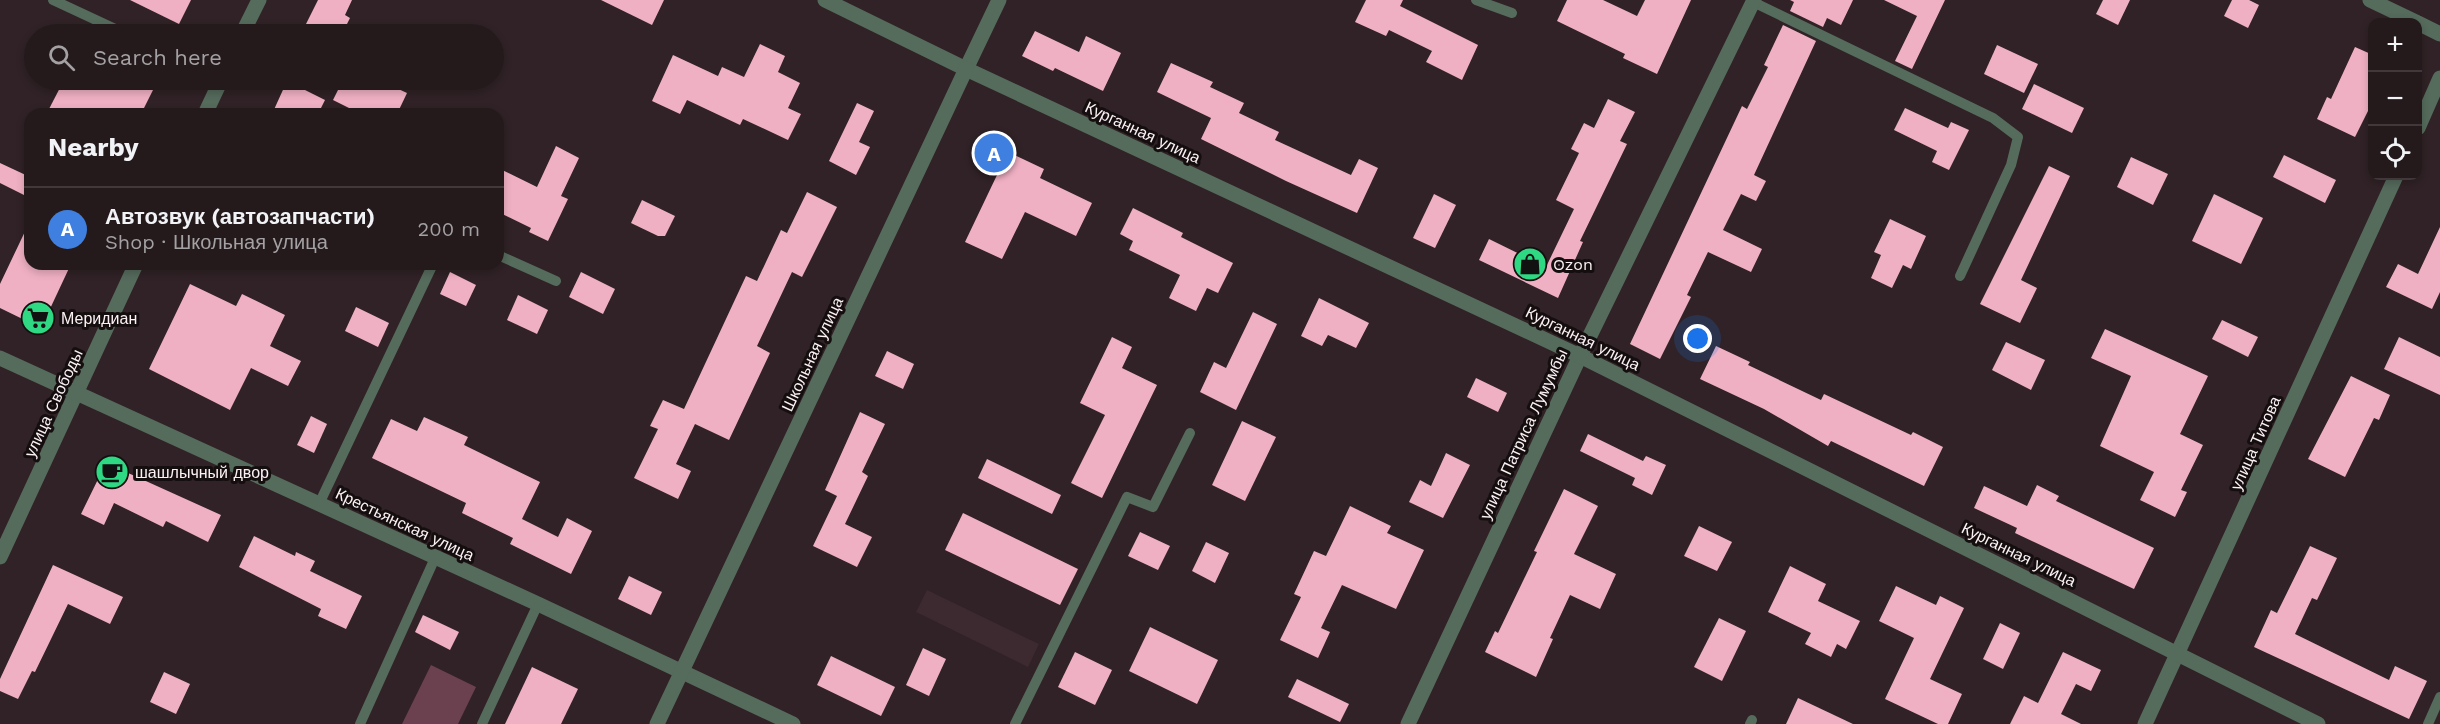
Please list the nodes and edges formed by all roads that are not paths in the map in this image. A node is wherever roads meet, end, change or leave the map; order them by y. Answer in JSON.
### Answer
{"nodes":[{"id":1,"x":54,"y":0,"type":"edge"},
{"id":2,"x":259,"y":0,"type":"edge"},
{"id":3,"x":825,"y":0,"type":"edge"},
{"id":4,"x":999,"y":0,"type":"edge"},
{"id":5,"x":1476,"y":0,"type":"edge"},
{"id":6,"x":2370,"y":0,"type":"edge"},
{"id":7,"x":1753,"y":1,"type":"edge"},
{"id":8,"x":1512,"y":13,"type":"dead end"},
{"id":9,"x":2407,"y":18,"type":"edge"},
{"id":10,"x":105,"y":24,"type":"edge"},
{"id":11,"x":247,"y":24,"type":"edge"},
{"id":12,"x":2422,"y":25,"type":"edge"},
{"id":13,"x":2440,"y":34,"type":"edge"},
{"id":14,"x":966,"y":69,"type":"junction"},
{"id":15,"x":2440,"y":78,"type":"edge"},
{"id":16,"x":216,"y":90,"type":"edge"},
{"id":17,"x":208,"y":108,"type":"edge"},
{"id":18,"x":2419,"y":126,"type":"edge"},
{"id":19,"x":2394,"y":180,"type":"edge"},
{"id":20,"x":504,"y":258,"type":"edge"},
{"id":21,"x":133,"y":270,"type":"edge"},
{"id":22,"x":430,"y":270,"type":"edge"},
{"id":23,"x":1960,"y":276,"type":"dead end"},
{"id":24,"x":556,"y":281,"type":"dead end"},
{"id":25,"x":1580,"y":356,"type":"junction"},
{"id":26,"x":0,"y":358,"type":"edge"},
{"id":27,"x":76,"y":395,"type":"junction"},
{"id":28,"x":1190,"y":433,"type":"dead end"},
{"id":29,"x":319,"y":504,"type":"junction"},
{"id":30,"x":0,"y":557,"type":"edge"},
{"id":31,"x":435,"y":558,"type":"junction"},
{"id":32,"x":538,"y":604,"type":"junction"},
{"id":33,"x":2179,"y":654,"type":"junction"},
{"id":34,"x":681,"y":674,"type":"junction"},
{"id":35,"x":2440,"y":697,"type":"edge"},
{"id":36,"x":360,"y":724,"type":"edge"},
{"id":37,"x":482,"y":724,"type":"edge"},
{"id":38,"x":657,"y":724,"type":"edge"},
{"id":39,"x":793,"y":724,"type":"edge"},
{"id":40,"x":1015,"y":724,"type":"edge"},
{"id":41,"x":1408,"y":724,"type":"edge"},
{"id":42,"x":2145,"y":724,"type":"edge"},
{"id":43,"x":2318,"y":724,"type":"edge"},
{"id":44,"x":2428,"y":724,"type":"edge"}],
"edges":[{"from":1,"to":10,"type":"lane"},
{"from":2,"to":11,"type":"street"},
{"from":3,"to":14,"type":"street","name":"Курганная улица"},
{"from":4,"to":14,"type":"street","name":"Школьная улица"},
{"from":5,"to":8,"type":"lane"},
{"from":6,"to":9,"type":"street"},
{"from":7,"to":23,"type":"lane"},
{"from":7,"to":25,"type":"street","name":"улица Патриса Лумумбы"},
{"from":12,"to":13,"type":"street"},
{"from":14,"to":25,"type":"street","name":"Курганная улица"},
{"from":14,"to":34,"type":"street","name":"Школьная улица"},
{"from":15,"to":18,"type":"street"},
{"from":16,"to":17,"type":"street"},
{"from":19,"to":33,"type":"street","name":"улица Титова"},
{"from":20,"to":24,"type":"lane"},
{"from":21,"to":27,"type":"street","name":"улица Свободы"},
{"from":22,"to":29,"type":"lane"},
{"from":25,"to":33,"type":"street","name":"Курганная улица"},
{"from":25,"to":41,"type":"street","name":"улица Патриса Лумумбы"},
{"from":26,"to":27,"type":"street","name":"Крестьянская улица"},
{"from":27,"to":29,"type":"street","name":"Крестьянская улица"},
{"from":27,"to":30,"type":"street","name":"улица Свободы"},
{"from":28,"to":40,"type":"lane"},
{"from":29,"to":31,"type":"street","name":"Крестьянская улица"},
{"from":31,"to":32,"type":"street","name":"Крестьянская улица"},
{"from":31,"to":36,"type":"lane"},
{"from":32,"to":34,"type":"street","name":"Крестьянская улица"},
{"from":32,"to":37,"type":"lane"},
{"from":33,"to":42,"type":"street","name":"улица Титова"},
{"from":33,"to":43,"type":"street","name":"Курганная улица"},
{"from":34,"to":38,"type":"street","name":"Школьная улица"},
{"from":34,"to":39,"type":"street","name":"Крестьянская улица"},
{"from":35,"to":44,"type":"lane"}]}
